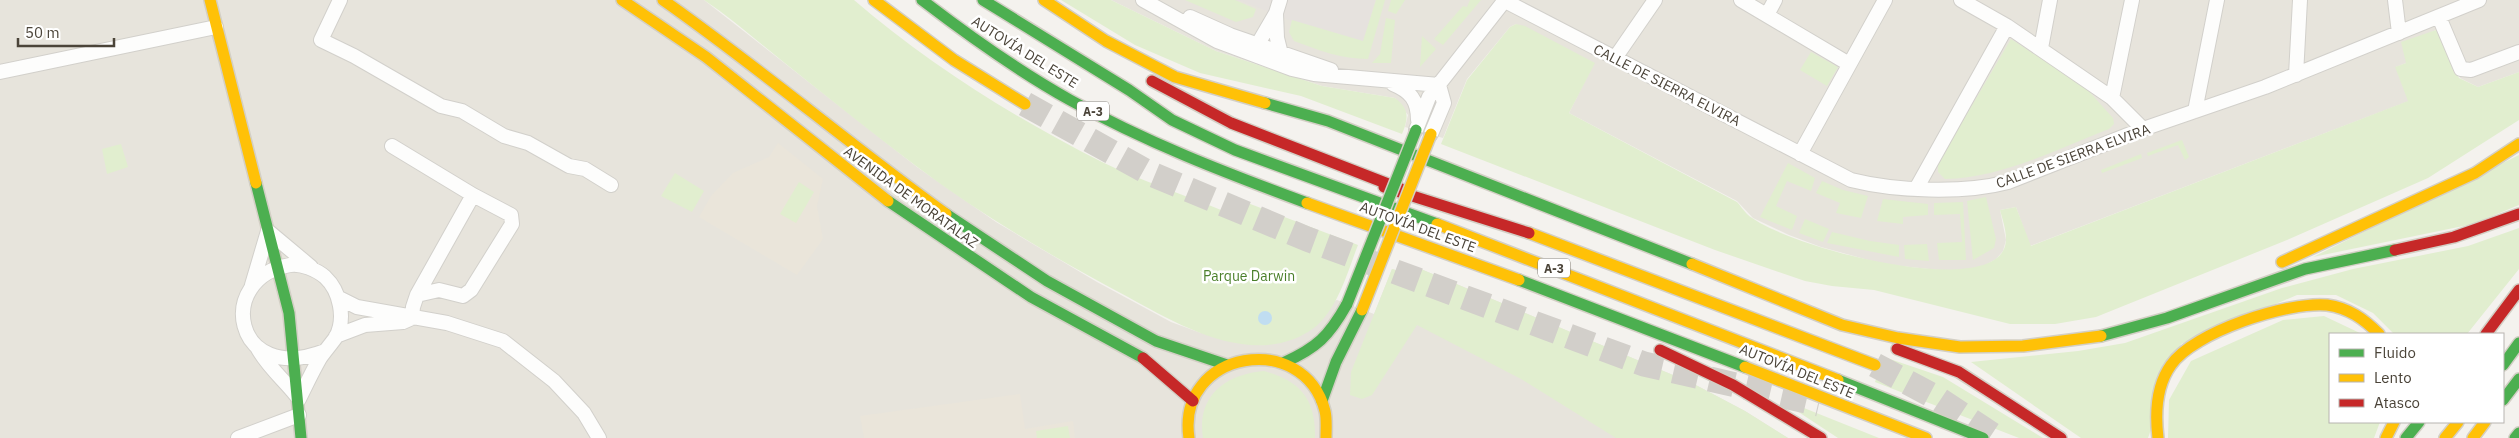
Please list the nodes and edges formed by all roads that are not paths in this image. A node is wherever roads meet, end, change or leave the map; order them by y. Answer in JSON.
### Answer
{"nodes":[{"id":1,"x":210,"y":0,"type":"edge"},
{"id":2,"x":340,"y":0,"type":"edge"},
{"id":3,"x":622,"y":0,"type":"edge"},
{"id":4,"x":663,"y":0,"type":"edge"},
{"id":5,"x":874,"y":0,"type":"edge"},
{"id":6,"x":922,"y":0,"type":"edge"},
{"id":7,"x":983,"y":0,"type":"edge"},
{"id":8,"x":1040,"y":0,"type":"edge"},
{"id":9,"x":1044,"y":0,"type":"edge"},
{"id":10,"x":1143,"y":0,"type":"edge"},
{"id":11,"x":1150,"y":0,"type":"edge"},
{"id":12,"x":1655,"y":0,"type":"edge"},
{"id":13,"x":1740,"y":0,"type":"edge"},
{"id":14,"x":1775,"y":0,"type":"edge"},
{"id":15,"x":1885,"y":0,"type":"edge"},
{"id":16,"x":1961,"y":0,"type":"edge"},
{"id":17,"x":2050,"y":0,"type":"edge"},
{"id":18,"x":2132,"y":0,"type":"edge"},
{"id":19,"x":2217,"y":0,"type":"edge"},
{"id":20,"x":2300,"y":0,"type":"edge"},
{"id":21,"x":2395,"y":0,"type":"edge"},
{"id":22,"x":2479,"y":0,"type":"edge"},
{"id":23,"x":1505,"y":1,"type":"edge"},
{"id":24,"x":1278,"y":7,"type":"edge"},
{"id":25,"x":1767,"y":15,"type":"junction"},
{"id":26,"x":2439,"y":16,"type":"junction"},
{"id":27,"x":2007,"y":26,"type":"junction"},
{"id":28,"x":216,"y":27,"type":"junction"},
{"id":29,"x":2399,"y":33,"type":"junction"},
{"id":30,"x":1258,"y":44,"type":"junction"},
{"id":31,"x":2041,"y":48,"type":"junction"},
{"id":32,"x":2519,"y":52,"type":"edge"},
{"id":33,"x":1245,"y":53,"type":"junction"},
{"id":34,"x":1282,"y":54,"type":"junction"},
{"id":35,"x":1615,"y":58,"type":"junction"},
{"id":36,"x":1849,"y":64,"type":"junction"},
{"id":37,"x":1130,"y":67,"type":"dead end"},
{"id":38,"x":0,"y":72,"type":"edge"},
{"id":39,"x":2296,"y":75,"type":"junction"},
{"id":40,"x":1145,"y":77,"type":"dead end"},
{"id":41,"x":1351,"y":77,"type":"junction"},
{"id":42,"x":1388,"y":82,"type":"junction"},
{"id":43,"x":1439,"y":85,"type":"junction"},
{"id":44,"x":1129,"y":90,"type":"junction"},
{"id":45,"x":2112,"y":98,"type":"junction"},
{"id":46,"x":1025,"y":104,"type":"tunnel mouth"},
{"id":47,"x":2195,"y":111,"type":"junction"},
{"id":48,"x":1417,"y":128,"type":"junction"},
{"id":49,"x":2144,"y":129,"type":"junction"},
{"id":50,"x":1431,"y":134,"type":"joint"},
{"id":51,"x":2519,"y":144,"type":"edge"},
{"id":52,"x":392,"y":146,"type":"dead end"},
{"id":53,"x":1800,"y":154,"type":"junction"},
{"id":54,"x":1450,"y":168,"type":"junction"},
{"id":55,"x":612,"y":185,"type":"dead end"},
{"id":56,"x":1916,"y":189,"type":"junction"},
{"id":57,"x":473,"y":195,"type":"junction"},
{"id":58,"x":1425,"y":198,"type":"junction"},
{"id":59,"x":2519,"y":214,"type":"edge"},
{"id":60,"x":268,"y":231,"type":"junction"},
{"id":61,"x":1409,"y":239,"type":"junction"},
{"id":62,"x":2273,"y":265,"type":"dead end"},
{"id":63,"x":278,"y":268,"type":"junction"},
{"id":64,"x":314,"y":269,"type":"junction"},
{"id":65,"x":430,"y":271,"type":"junction"},
{"id":66,"x":252,"y":285,"type":"junction"},
{"id":67,"x":1498,"y":286,"type":"dead end"},
{"id":68,"x":439,"y":290,"type":"junction"},
{"id":69,"x":2209,"y":290,"type":"dead end"},
{"id":70,"x":2519,"y":290,"type":"edge"},
{"id":71,"x":417,"y":296,"type":"junction"},
{"id":72,"x":339,"y":298,"type":"junction"},
{"id":73,"x":1780,"y":298,"type":"junction"},
{"id":74,"x":412,"y":318,"type":"junction"},
{"id":75,"x":2378,"y":333,"type":"edge"},
{"id":76,"x":2487,"y":333,"type":"edge"},
{"id":77,"x":336,"y":336,"type":"junction"},
{"id":78,"x":2519,"y":342,"type":"edge"},
{"id":79,"x":1645,"y":344,"type":"dead end"},
{"id":80,"x":257,"y":347,"type":"junction"},
{"id":81,"x":325,"y":351,"type":"junction"},
{"id":82,"x":294,"y":359,"type":"junction"},
{"id":83,"x":1283,"y":362,"type":"junction"},
{"id":84,"x":2504,"y":363,"type":"edge"},
{"id":85,"x":1227,"y":365,"type":"junction"},
{"id":86,"x":1875,"y":365,"type":"tunnel mouth"},
{"id":87,"x":2519,"y":379,"type":"edge"},
{"id":88,"x":299,"y":399,"type":"junction"},
{"id":89,"x":2504,"y":399,"type":"edge"},
{"id":90,"x":1193,"y":401,"type":"junction"},
{"id":91,"x":1322,"y":401,"type":"junction"},
{"id":92,"x":299,"y":416,"type":"junction"},
{"id":93,"x":2394,"y":423,"type":"edge"},
{"id":94,"x":2418,"y":423,"type":"edge"},
{"id":95,"x":2457,"y":423,"type":"edge"},
{"id":96,"x":2485,"y":423,"type":"edge"},
{"id":97,"x":2519,"y":432,"type":"edge"},
{"id":98,"x":238,"y":438,"type":"edge"},
{"id":99,"x":302,"y":438,"type":"edge"},
{"id":100,"x":599,"y":438,"type":"edge"},
{"id":101,"x":1190,"y":438,"type":"edge"},
{"id":102,"x":1326,"y":438,"type":"edge"},
{"id":103,"x":1820,"y":438,"type":"edge"},
{"id":104,"x":1926,"y":438,"type":"edge"},
{"id":105,"x":1983,"y":438,"type":"edge"},
{"id":106,"x":2061,"y":438,"type":"edge"},
{"id":107,"x":2158,"y":438,"type":"edge"},
{"id":108,"x":2386,"y":438,"type":"edge"},
{"id":109,"x":2406,"y":438,"type":"edge"},
{"id":110,"x":2446,"y":438,"type":"edge"},
{"id":111,"x":2473,"y":438,"type":"edge"},
{"id":112,"x":2515,"y":438,"type":"edge"}],
"edges":[{"from":1,"to":28,"type":"main road"},
{"from":2,"to":55,"type":"street"},
{"from":3,"to":90,"type":"main road","name":"AVENIDA DE MORATALAZ"},
{"from":4,"to":85,"type":"main road","name":"AVENIDA DE MORATALAZ"},
{"from":5,"to":46,"type":"main road"},
{"from":6,"to":61,"type":"main road","name":"AUTOVÍA DEL ESTE","number":"A-3"},
{"from":7,"to":44,"type":"main road","name":"AUTOVÍA DEL ESTE","number":"A-3"},
{"from":8,"to":37,"type":"main road"},
{"from":9,"to":54,"type":"main road"},
{"from":10,"to":33,"type":"street"},
{"from":11,"to":30,"type":"street"},
{"from":12,"to":35,"type":"street"},
{"from":13,"to":25,"type":"street"},
{"from":14,"to":25,"type":"street"},
{"from":15,"to":36,"type":"street"},
{"from":16,"to":27,"type":"street"},
{"from":17,"to":31,"type":"street"},
{"from":18,"to":45,"type":"street"},
{"from":19,"to":47,"type":"street"},
{"from":20,"to":39,"type":"street"},
{"from":21,"to":29,"type":"street"},
{"from":22,"to":26,"type":"street","name":"CALLE DE SIERRA ELVIRA"},
{"from":23,"to":35,"type":"street","name":"CALLE DE SIERRA ELVIRA"},
{"from":23,"to":43,"type":"street"},
{"from":24,"to":30,"type":"street"},
{"from":24,"to":34,"type":"street"},
{"from":25,"to":36,"type":"street"},
{"from":26,"to":29,"type":"street","name":"CALLE DE SIERRA ELVIRA"},
{"from":26,"to":32,"type":"street"},
{"from":27,"to":31,"type":"street"},
{"from":27,"to":56,"type":"street"},
{"from":28,"to":38,"type":"street"},
{"from":28,"to":60,"type":"main road"},
{"from":29,"to":39,"type":"street","name":"CALLE DE SIERRA ELVIRA"},
{"from":30,"to":33,"type":"street"},
{"from":30,"to":34,"type":"street"},
{"from":31,"to":45,"type":"street"},
{"from":33,"to":41,"type":"street"},
{"from":34,"to":41,"type":"street"},
{"from":35,"to":53,"type":"street","name":"CALLE DE SIERRA ELVIRA"},
{"from":36,"to":53,"type":"street"},
{"from":39,"to":47,"type":"street","name":"CALLE DE SIERRA ELVIRA"},
{"from":40,"to":58,"type":"main road"},
{"from":41,"to":42,"type":"street"},
{"from":42,"to":43,"type":"street"},
{"from":42,"to":48,"type":"street"},
{"from":43,"to":48,"type":"street"},
{"from":43,"to":50,"type":"street"},
{"from":44,"to":58,"type":"main road"},
{"from":44,"to":105,"type":"main road","name":"AUTOVÍA DEL ESTE","number":"A-3"},
{"from":45,"to":49,"type":"street"},
{"from":47,"to":49,"type":"street","name":"CALLE DE SIERRA ELVIRA"},
{"from":48,"to":83,"type":"main road","bridge":true},
{"from":49,"to":56,"type":"street","name":"CALLE DE SIERRA ELVIRA"},
{"from":50,"to":91,"type":"main road","bridge":true},
{"from":51,"to":62,"type":"main road"},
{"from":52,"to":57,"type":"street"},
{"from":53,"to":56,"type":"street","name":"CALLE DE SIERRA ELVIRA"},
{"from":54,"to":73,"type":"main road"},
{"from":54,"to":106,"type":"main road"},
{"from":57,"to":65,"type":"street"},
{"from":57,"to":68,"type":"street"},
{"from":58,"to":86,"type":"main road"},
{"from":59,"to":73,"type":"main road"},
{"from":60,"to":63,"type":"main road"},
{"from":60,"to":64,"type":"street"},
{"from":60,"to":66,"type":"street"},
{"from":61,"to":67,"type":"main road"},
{"from":61,"to":104,"type":"main road","name":"AUTOVÍA DEL ESTE","number":"A-3"},
{"from":63,"to":64,"type":"street"},
{"from":63,"to":66,"type":"street"},
{"from":63,"to":82,"type":"main road"},
{"from":64,"to":72,"type":"street"},
{"from":65,"to":68,"type":"street"},
{"from":65,"to":71,"type":"street"},
{"from":66,"to":80,"type":"street"},
{"from":68,"to":71,"type":"street"},
{"from":69,"to":73,"type":"main road"},
{"from":70,"to":76,"type":"main road"},
{"from":71,"to":74,"type":"street"},
{"from":72,"to":74,"type":"street"},
{"from":72,"to":77,"type":"street"},
{"from":74,"to":77,"type":"street"},
{"from":74,"to":100,"type":"street"},
{"from":75,"to":107,"type":"main road"},
{"from":77,"to":81,"type":"street"},
{"from":78,"to":84,"type":"main road"},
{"from":79,"to":103,"type":"main road"},
{"from":80,"to":82,"type":"street"},
{"from":80,"to":88,"type":"street"},
{"from":81,"to":82,"type":"street"},
{"from":81,"to":88,"type":"street"},
{"from":82,"to":88,"type":"main road"},
{"from":83,"to":85,"type":"main road"},
{"from":83,"to":91,"type":"main road"},
{"from":85,"to":90,"type":"main road"},
{"from":87,"to":89,"type":"main road"},
{"from":88,"to":92,"type":"main road"},
{"from":90,"to":101,"type":"main road"},
{"from":91,"to":102,"type":"main road"},
{"from":92,"to":98,"type":"street"},
{"from":92,"to":99,"type":"main road"},
{"from":93,"to":108,"type":"main road"},
{"from":94,"to":109,"type":"main road"},
{"from":95,"to":110,"type":"main road"},
{"from":96,"to":111,"type":"main road"},
{"from":97,"to":112,"type":"main road"}]}
